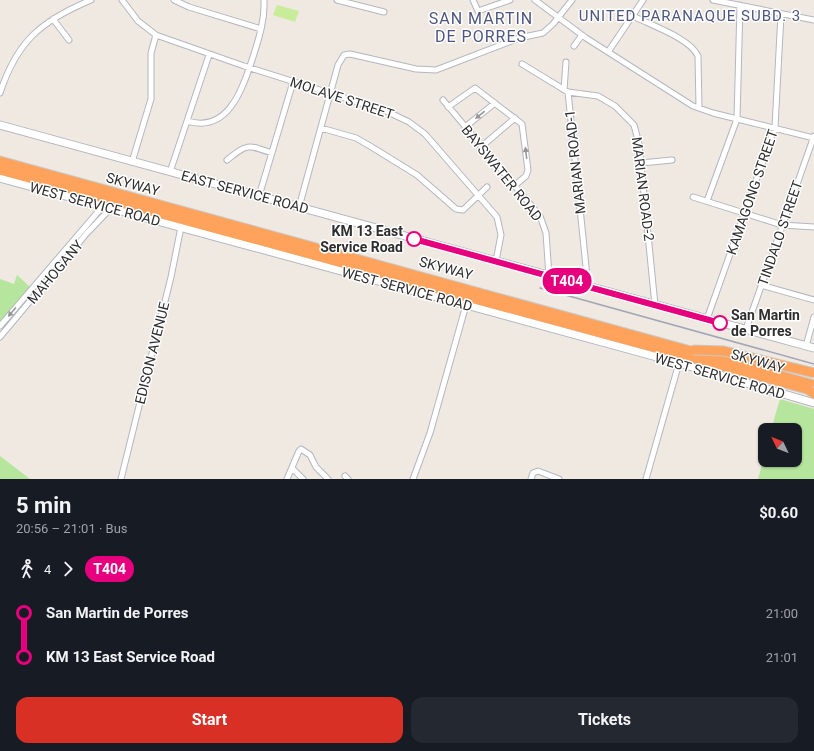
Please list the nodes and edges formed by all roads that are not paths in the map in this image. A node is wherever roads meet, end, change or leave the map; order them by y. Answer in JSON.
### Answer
{"nodes":[{"id":1,"x":91,"y":0,"type":"edge"},
{"id":2,"x":122,"y":0,"type":"edge"},
{"id":3,"x":174,"y":0,"type":"edge"},
{"id":4,"x":264,"y":0,"type":"edge"},
{"id":5,"x":337,"y":0,"type":"edge"},
{"id":6,"x":473,"y":0,"type":"edge"},
{"id":7,"x":510,"y":0,"type":"edge"},
{"id":8,"x":535,"y":0,"type":"edge"},
{"id":9,"x":572,"y":0,"type":"edge"},
{"id":10,"x":643,"y":0,"type":"edge"},
{"id":11,"x":713,"y":0,"type":"edge"},
{"id":12,"x":740,"y":5,"type":"junction"},
{"id":13,"x":384,"y":12,"type":"dead end"},
{"id":14,"x":781,"y":14,"type":"junction"},
{"id":15,"x":632,"y":16,"type":"junction"},
{"id":16,"x":558,"y":18,"type":"junction"},
{"id":17,"x":53,"y":19,"type":"junction"},
{"id":18,"x":814,"y":20,"type":"edge"},
{"id":19,"x":261,"y":29,"type":"junction"},
{"id":20,"x":156,"y":35,"type":"junction"},
{"id":21,"x":582,"y":35,"type":"junction"},
{"id":22,"x":69,"y":40,"type":"dead end"},
{"id":23,"x":574,"y":46,"type":"dead end"},
{"id":24,"x":608,"y":52,"type":"junction"},
{"id":25,"x":209,"y":55,"type":"junction"},
{"id":26,"x":566,"y":62,"type":"dead end"},
{"id":27,"x":522,"y":64,"type":"dead end"},
{"id":28,"x":249,"y":68,"type":"junction"},
{"id":29,"x":293,"y":82,"type":"junction"},
{"id":30,"x":566,"y":91,"type":"junction"},
{"id":31,"x":0,"y":93,"type":"edge"},
{"id":32,"x":330,"y":94,"type":"junction"},
{"id":33,"x":442,"y":100,"type":"dead end"},
{"id":34,"x":495,"y":103,"type":"junction"},
{"id":35,"x":448,"y":107,"type":"junction"},
{"id":36,"x":700,"y":108,"type":"junction"},
{"id":37,"x":515,"y":118,"type":"junction"},
{"id":38,"x":737,"y":119,"type":"junction"},
{"id":39,"x":187,"y":121,"type":"junction"},
{"id":40,"x":0,"y":125,"type":"edge"},
{"id":41,"x":465,"y":127,"type":"junction"},
{"id":42,"x":775,"y":127,"type":"junction"},
{"id":43,"x":321,"y":128,"type":"junction"},
{"id":44,"x":814,"y":137,"type":"edge"},
{"id":45,"x":481,"y":147,"type":"junction"},
{"id":46,"x":272,"y":152,"type":"junction"},
{"id":47,"x":0,"y":160,"type":"edge"},
{"id":48,"x":227,"y":160,"type":"dead end"},
{"id":49,"x":672,"y":160,"type":"dead end"},
{"id":50,"x":132,"y":162,"type":"junction"},
{"id":51,"x":640,"y":163,"type":"junction"},
{"id":52,"x":0,"y":171,"type":"edge"},
{"id":53,"x":170,"y":172,"type":"junction"},
{"id":54,"x":0,"y":178,"type":"edge"},
{"id":55,"x":514,"y":186,"type":"junction"},
{"id":56,"x":487,"y":187,"type":"dead end"},
{"id":57,"x":259,"y":196,"type":"junction"},
{"id":58,"x":478,"y":196,"type":"junction"},
{"id":59,"x":693,"y":197,"type":"dead end"},
{"id":60,"x":707,"y":201,"type":"junction"},
{"id":61,"x":103,"y":206,"type":"junction"},
{"id":62,"x":299,"y":207,"type":"junction"},
{"id":63,"x":111,"y":208,"type":"junction"},
{"id":64,"x":745,"y":214,"type":"junction"},
{"id":65,"x":85,"y":226,"type":"junction"},
{"id":66,"x":782,"y":226,"type":"junction"},
{"id":67,"x":181,"y":227,"type":"junction"},
{"id":68,"x":814,"y":227,"type":"edge"},
{"id":69,"x":90,"y":231,"type":"junction"},
{"id":70,"x":496,"y":261,"type":"junction"},
{"id":71,"x":549,"y":276,"type":"junction"},
{"id":72,"x":761,"y":285,"type":"junction"},
{"id":73,"x":588,"y":286,"type":"junction"},
{"id":74,"x":814,"y":300,"type":"edge"},
{"id":75,"x":466,"y":305,"type":"junction"},
{"id":76,"x":655,"y":305,"type":"junction"},
{"id":77,"x":814,"y":318,"type":"edge"},
{"id":78,"x":707,"y":319,"type":"junction"},
{"id":79,"x":0,"y":326,"type":"edge"},
{"id":80,"x":746,"y":329,"type":"junction"},
{"id":81,"x":0,"y":337,"type":"edge"},
{"id":82,"x":806,"y":346,"type":"junction"},
{"id":83,"x":814,"y":348,"type":"edge"},
{"id":84,"x":692,"y":350,"type":"junction"},
{"id":85,"x":679,"y":363,"type":"junction"},
{"id":86,"x":814,"y":373,"type":"edge"},
{"id":87,"x":813,"y":389,"type":"edge"},
{"id":88,"x":814,"y":403,"type":"edge"},
{"id":89,"x":292,"y":468,"type":"junction"},
{"id":90,"x":120,"y":479,"type":"edge"},
{"id":91,"x":287,"y":479,"type":"edge"},
{"id":92,"x":303,"y":479,"type":"edge"},
{"id":93,"x":328,"y":479,"type":"edge"},
{"id":94,"x":413,"y":479,"type":"edge"},
{"id":95,"x":531,"y":479,"type":"edge"},
{"id":96,"x":559,"y":479,"type":"edge"},
{"id":97,"x":646,"y":479,"type":"edge"}],
"edges":[{"from":1,"to":17,"type":"street"},
{"from":2,"to":20,"type":"street","name":"MOLAVE STREET"},
{"from":3,"to":19,"type":"street"},
{"from":4,"to":19,"type":"street"},
{"from":5,"to":13,"type":"street"},
{"from":6,"to":7,"type":"street"},
{"from":8,"to":16,"type":"street"},
{"from":9,"to":16,"type":"street"},
{"from":10,"to":15,"type":"street"},
{"from":11,"to":12,"type":"street"},
{"from":12,"to":14,"type":"street"},
{"from":12,"to":38,"type":"street"},
{"from":14,"to":18,"type":"street"},
{"from":14,"to":42,"type":"street","name":"KAMAGONG STREET"},
{"from":15,"to":24,"type":"street"},
{"from":15,"to":36,"type":"street"},
{"from":16,"to":21,"type":"street"},
{"from":16,"to":32,"type":"street"},
{"from":17,"to":22,"type":"street"},
{"from":17,"to":31,"type":"street"},
{"from":19,"to":28,"type":"street"},
{"from":20,"to":25,"type":"street","name":"MOLAVE STREET"},
{"from":20,"to":50,"type":"street"},
{"from":21,"to":23,"type":"street"},
{"from":21,"to":24,"type":"street"},
{"from":24,"to":36,"type":"street"},
{"from":25,"to":28,"type":"street","name":"MOLAVE STREET"},
{"from":25,"to":39,"type":"street"},
{"from":26,"to":30,"type":"street"},
{"from":27,"to":30,"type":"street","name":"MARIAN ROAD-1"},
{"from":28,"to":29,"type":"street","name":"MOLAVE STREET"},
{"from":28,"to":39,"type":"street"},
{"from":29,"to":32,"type":"street","name":"MOLAVE STREET"},
{"from":29,"to":46,"type":"street"},
{"from":30,"to":51,"type":"street","name":"MARIAN ROAD-2"},
{"from":30,"to":73,"type":"street","name":"MARIAN ROAD-1"},
{"from":32,"to":43,"type":"street"},
{"from":32,"to":58,"type":"street","name":"MOLAVE STREET"},
{"from":33,"to":35,"type":"street","name":"BAYSWATER ROAD"},
{"from":34,"to":35,"type":"street"},
{"from":34,"to":37,"type":"street"},
{"from":34,"to":41,"type":"street","one_way":true},
{"from":35,"to":41,"type":"street","name":"BAYSWATER ROAD"},
{"from":36,"to":38,"type":"street"},
{"from":37,"to":45,"type":"street"},
{"from":55,"to":37,"type":"street","one_way":true},
{"from":38,"to":42,"type":"street"},
{"from":38,"to":60,"type":"street"},
{"from":39,"to":53,"type":"street"},
{"from":40,"to":50,"type":"main road","name":"EAST SERVICE ROAD"},
{"from":41,"to":45,"type":"street","name":"BAYSWATER ROAD"},
{"from":42,"to":44,"type":"street"},
{"from":42,"to":64,"type":"street","name":"KAMAGONG STREET"},
{"from":43,"to":58,"type":"street"},
{"from":43,"to":62,"type":"street"},
{"from":44,"to":66,"type":"street","name":"TINDALO STREET"},
{"from":45,"to":55,"type":"street","name":"BAYSWATER ROAD"},
{"from":46,"to":48,"type":"street"},
{"from":46,"to":57,"type":"street"},
{"from":47,"to":84,"type":"highway","name":"SKYWAY"},
{"from":47,"to":87,"type":"highway"},
{"from":49,"to":51,"type":"street"},
{"from":50,"to":53,"type":"main road","name":"EAST SERVICE ROAD"},
{"from":51,"to":76,"type":"street","name":"MARIAN ROAD-2"},
{"from":52,"to":87,"type":"highway","name":"SKYWAY"},
{"from":53,"to":57,"type":"main road","name":"EAST SERVICE ROAD"},
{"from":54,"to":61,"type":"main road","name":"WEST SERVICE ROAD"},
{"from":55,"to":71,"type":"street","name":"BAYSWATER ROAD"},
{"from":56,"to":58,"type":"street"},
{"from":57,"to":62,"type":"main road","name":"EAST SERVICE ROAD"},
{"from":58,"to":70,"type":"street","name":"MOLAVE STREET"},
{"from":59,"to":60,"type":"street"},
{"from":60,"to":64,"type":"street"},
{"from":61,"to":63,"type":"main road","name":"WEST SERVICE ROAD"},
{"from":61,"to":65,"type":"street","name":"MAHOGANY"},
{"from":62,"to":70,"type":"main road","name":"EAST SERVICE ROAD"},
{"from":63,"to":67,"type":"main road","name":"WEST SERVICE ROAD"},
{"from":63,"to":69,"type":"street","name":"MAHOGANY"},
{"from":64,"to":66,"type":"street"},
{"from":64,"to":78,"type":"street","name":"KAMAGONG STREET"},
{"from":65,"to":69,"type":"street"},
{"from":65,"to":79,"type":"street","name":"MAHOGANY","one_way":true},
{"from":66,"to":68,"type":"street"},
{"from":66,"to":72,"type":"street","name":"TINDALO STREET"},
{"from":67,"to":75,"type":"main road","name":"WEST SERVICE ROAD"},
{"from":67,"to":90,"type":"street","name":"EDISON AVENUE"},
{"from":69,"to":81,"type":"street","name":"MAHOGANY"},
{"from":70,"to":71,"type":"main road","name":"EAST SERVICE ROAD"},
{"from":71,"to":73,"type":"main road","name":"EAST SERVICE ROAD"},
{"from":72,"to":74,"type":"street"},
{"from":72,"to":80,"type":"street","name":"TINDALO STREET"},
{"from":73,"to":76,"type":"main road","name":"EAST SERVICE ROAD"},
{"from":75,"to":85,"type":"main road","name":"WEST SERVICE ROAD"},
{"from":75,"to":94,"type":"street"},
{"from":76,"to":78,"type":"main road","name":"EAST SERVICE ROAD"},
{"from":77,"to":82,"type":"street"},
{"from":78,"to":80,"type":"main road","name":"EAST SERVICE ROAD"},
{"from":80,"to":82,"type":"main road","name":"EAST SERVICE ROAD"},
{"from":82,"to":83,"type":"main road","name":"EAST SERVICE ROAD"},
{"from":84,"to":86,"type":"highway","bridge":true},
{"from":84,"to":87,"type":"highway","name":"SKYWAY","bridge":true},
{"from":85,"to":88,"type":"main road","name":"WEST SERVICE ROAD"},
{"from":85,"to":97,"type":"street"},
{"from":89,"to":91,"type":"street"},
{"from":89,"to":92,"type":"street"},
{"from":89,"to":93,"type":"street"},
{"from":95,"to":96,"type":"street"}]}
